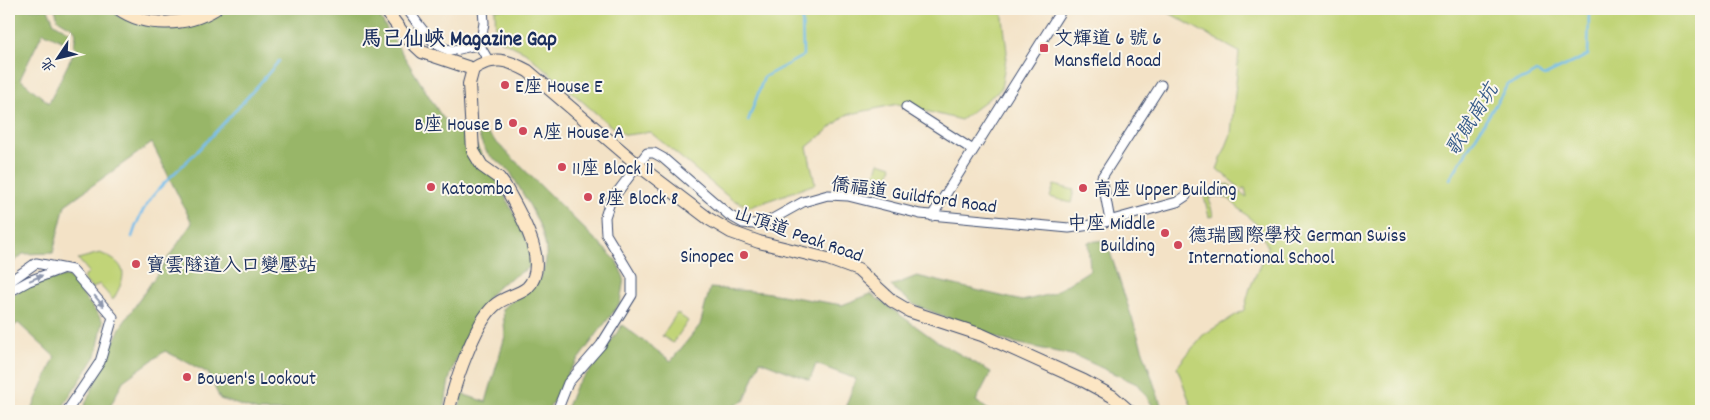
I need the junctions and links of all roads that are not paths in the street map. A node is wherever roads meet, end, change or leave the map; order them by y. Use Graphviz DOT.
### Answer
graph roads {
  1 [pos="119,9"];
  2 [pos="215,9"];
  3 [pos="385,9"];
  4 [pos="407,9"];
  5 [pos="483,9"];
  6 [pos="1062,9"];
  7 [pos="480,46"];
  8 [pos="488,60"];
  9 [pos="450,61"];
  10 [pos="473,69"];
  11 [pos="1161,85"];
  12 [pos="469,95"];
  13 [pos="906,107"];
  14 [pos="974,150"];
  15 [pos="638,165"];
  16 [pos="1186,196"];
  17 [pos="932,216"];
  18 [pos="1110,221"];
  19 [pos="65,268"];
  20 [pos="9,282"];
  21 [pos="9,292"];
  22 [pos="1122,408"];
  23 [pos="67,411"];
  24 [pos="449,411"];
  25 [pos="557,411"];
  1 -- 2 [label="main road"];
  3 -- 9 [label="main road"];
  4 -- 7 [label="street"];
  5 -- 7 [label="street"];
  6 -- 14 [label="street"];
  7 -- 8 [label="street"];
  8 -- 10 [label="main road"];
  8 -- 15 [label="main road, 山頂道 Peak Road"];
  9 -- 10 [label="main road"];
  9 -- 12 [label="main road"];
  10 -- 12 [label="main road"];
  11 -- 18 [label="street"];
  12 -- 24 [label="main road"];
  13 -- 14 [label="street"];
  14 -- 17 [label="street"];
  15 -- 17 [label="street, 僑福道 Guildford Road"];
  15 -- 22 [label="main road, 山頂道 Peak Road"];
  15 -- 25 [label="street"];
  16 -- 18 [label="street, 僑福道 Guildford Road"];
  17 -- 18 [label="street, 僑福道 Guildford Road"];
  19 -- 20 [label="street"];
  21 -- 19 [label="street, one-way"];
  19 -- 23 [label="street, one-way"];
}
